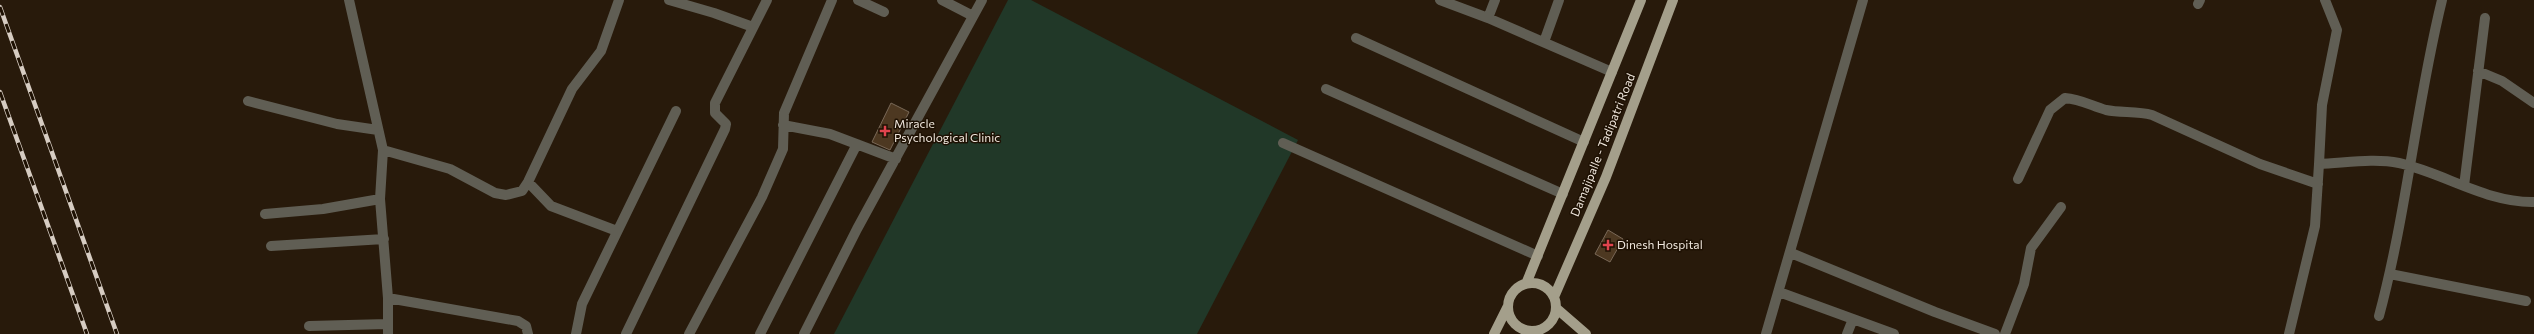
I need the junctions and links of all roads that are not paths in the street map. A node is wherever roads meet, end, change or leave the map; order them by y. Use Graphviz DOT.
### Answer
graph roads {
  1 [pos="349,0"];
  2 [pos="619,0"];
  3 [pos="669,0"];
  4 [pos="767,0"];
  5 [pos="832,0"];
  6 [pos="858,0"];
  7 [pos="942,0"];
  8 [pos="982,0"];
  9 [pos="1440,0"];
  10 [pos="1494,0"];
  11 [pos="1559,0"];
  12 [pos="1641,0"];
  13 [pos="1673,0"];
  14 [pos="1863,0"];
  15 [pos="2325,0"];
  16 [pos="2442,0"];
  17 [pos="884,12"];
  18 [pos="974,16"];
  19 [pos="1488,18"];
  20 [pos="2485,18"];
  21 [pos="753,27"];
  22 [pos="1356,38"];
  23 [pos="1544,42"];
  24 [pos="2478,71"];
  25 [pos="1612,72"];
  26 [pos="1326,89"];
  27 [pos="248,101"];
  28 [pos="2534,103"];
  29 [pos="676,111"];
  30 [pos="783,125"];
  31 [pos="378,130"];
  32 [pos="1584,142"];
  33 [pos="1283,143"];
  34 [pos="857,144"];
  35 [pos="383,150"];
  36 [pos="896,159"];
  37 [pos="2320,164"];
  38 [pos="2410,167"];
  39 [pos="2018,179"];
  40 [pos="528,182"];
  41 [pos="2318,184"];
  42 [pos="2464,186"];
  43 [pos="1563,194"];
  44 [pos="380,199"];
  45 [pos="2534,202"];
  46 [pos="2061,207"];
  47 [pos="265,214"];
  48 [pos="617,231"];
  49 [pos="384,239"];
  50 [pos="271,246"];
  51 [pos="1791,253"];
  52 [pos="1538,256"];
  53 [pos="2390,274"];
  54 [pos="1526,284"];
  55 [pos="1779,292"];
  56 [pos="1554,297"];
  57 [pos="388,298"];
  58 [pos="2526,301"];
  59 [pos="1508,306"];
  60 [pos="1556,308"];
  61 [pos="2379,316"];
  62 [pos="1853,319"];
  63 [pos="310,326"];
  64 [pos="388,329"];
  65 [pos="1527,332"];
  66 [pos="1544,332"];
  67 [pos="528,334"];
  68 [pos="576,334"];
  69 [pos="626,334"];
  70 [pos="689,334"];
  71 [pos="760,334"];
  72 [pos="804,334"];
  73 [pos="1494,334"];
  74 [pos="1586,334"];
  75 [pos="1766,334"];
  76 [pos="1847,334"];
  77 [pos="1894,334"];
  78 [pos="1995,334"];
  79 [pos="2005,334"];
  80 [pos="2289,334"];
  1 -- 31 [label="street"];
  2 -- 40 [label="street"];
  3 -- 21 [label="street"];
  4 -- 21 [label="street"];
  5 -- 30 [label="street"];
  6 -- 17 [label="street"];
  7 -- 18 [label="street"];
  8 -- 18 [label="street"];
  9 -- 19 [label="street"];
  10 -- 19 [label="street"];
  11 -- 23 [label="street"];
  12 -- 25 [label="main road, Damajipalle - Tadipatri Road"];
  13 -- 56 [label="main road, Damajipalle - Tadipatri Road"];
  14 -- 51 [label="street"];
  15 -- 37 [label="street"];
  16 -- 38 [label="street"];
  18 -- 36 [label="street"];
  19 -- 23 [label="street"];
  20 -- 24 [label="street"];
  21 -- 69 [label="street"];
  22 -- 32 [label="street"];
  23 -- 25 [label="street"];
  24 -- 28 [label="street"];
  24 -- 42 [label="street"];
  25 -- 32 [label="main road, Damajipalle - Tadipatri Road"];
  26 -- 43 [label="street"];
  27 -- 31 [label="street"];
  29 -- 48 [label="street"];
  30 -- 34 [label="street"];
  30 -- 70 [label="street"];
  31 -- 35 [label="street"];
  32 -- 43 [label="main road, Damajipalle - Tadipatri Road"];
  33 -- 52 [label="street"];
  34 -- 36 [label="street"];
  34 -- 71 [label="street"];
  35 -- 40 [label="street"];
  35 -- 44 [label="street"];
  36 -- 72 [label="street"];
  37 -- 38 [label="street"];
  37 -- 41 [label="street"];
  38 -- 42 [label="street"];
  38 -- 53 [label="street"];
  39 -- 41 [label="street"];
  40 -- 48 [label="street"];
  41 -- 80 [label="street"];
  42 -- 45 [label="street"];
  43 -- 52 [label="main road, Damajipalle - Tadipatri Road"];
  44 -- 47 [label="street"];
  44 -- 49 [label="street"];
  46 -- 79 [label="street"];
  48 -- 68 [label="street"];
  49 -- 50 [label="street"];
  49 -- 57 [label="street"];
  51 -- 55 [label="street"];
  51 -- 78 [label="street"];
  52 -- 54 [label="main road, Damajipalle - Tadipatri Road"];
  53 -- 58 [label="street"];
  53 -- 61 [label="street"];
  54 -- 56 [label="main road"];
  54 -- 59 [label="main road, Damajipalle - Tadipatri Road"];
  55 -- 62 [label="street"];
  55 -- 75 [label="street"];
  56 -- 60 [label="main road"];
  57 -- 64 [label="street"];
  57 -- 67 [label="street"];
  59 -- 65 [label="main road"];
  59 -- 73 [label="main road, Damajipalle - Tadipatri Road"];
  60 -- 66 [label="main road"];
  60 -- 74 [label="main road"];
  62 -- 76 [label="street"];
  62 -- 77 [label="street"];
  63 -- 64 [label="street"];
  65 -- 66 [label="main road"];
}
